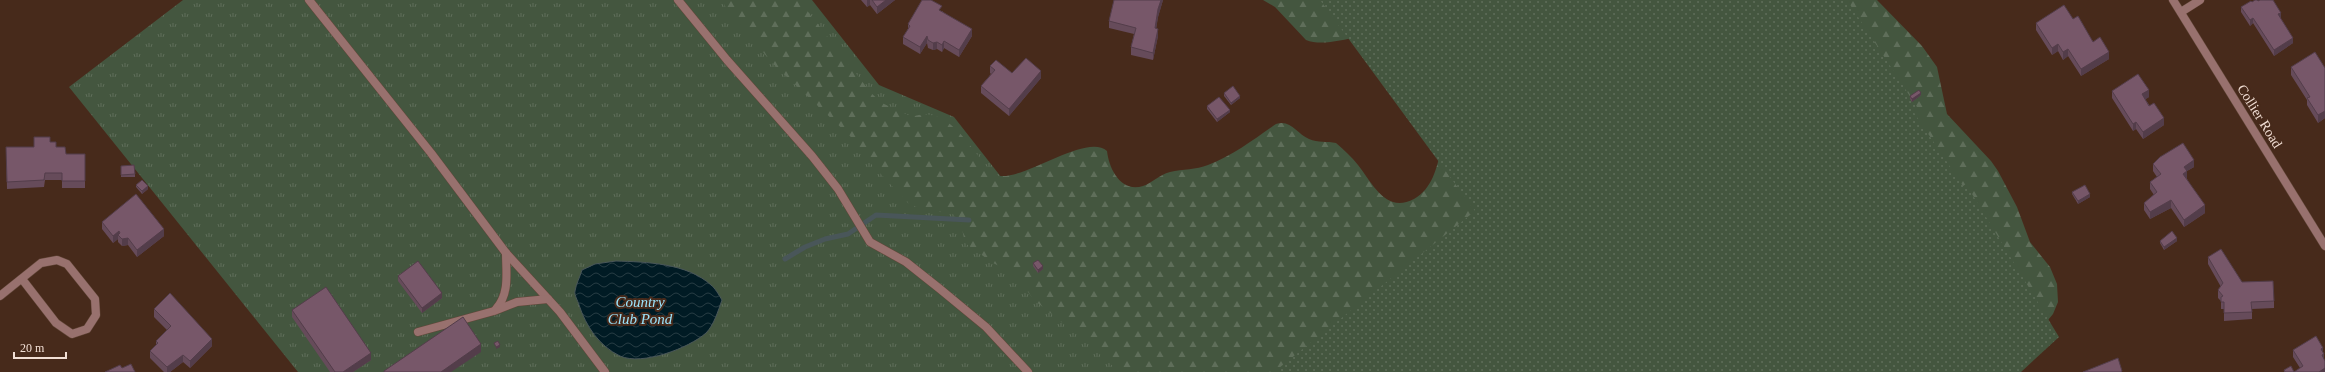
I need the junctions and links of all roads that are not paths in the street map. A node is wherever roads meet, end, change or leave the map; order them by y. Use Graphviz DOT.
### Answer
graph roads {
  1 [pos="309,0"];
  2 [pos="678,0"];
  3 [pos="2173,0"];
  4 [pos="2200,0"];
  5 [pos="2181,12"];
  6 [pos="2325,246"];
  7 [pos="506,253"];
  8 [pos="22,279"];
  9 [pos="0,296"];
  10 [pos="548,299"];
  11 [pos="494,311"];
  12 [pos="418,332"];
  13 [pos="605,372"];
  14 [pos="1028,372"];
  1 -- 7 [label="street"];
  2 -- 14 [label="street"];
  3 -- 5 [label="street, Collier Road"];
  4 -- 5 [label="street"];
  5 -- 6 [label="street, Collier Road"];
  7 -- 10 [label="street"];
  7 -- 11 [label="street"];
  8 -- 8 [label="street"];
  8 -- 9 [label="street"];
  10 -- 11 [label="street"];
  10 -- 13 [label="street"];
  11 -- 12 [label="street"];
}
